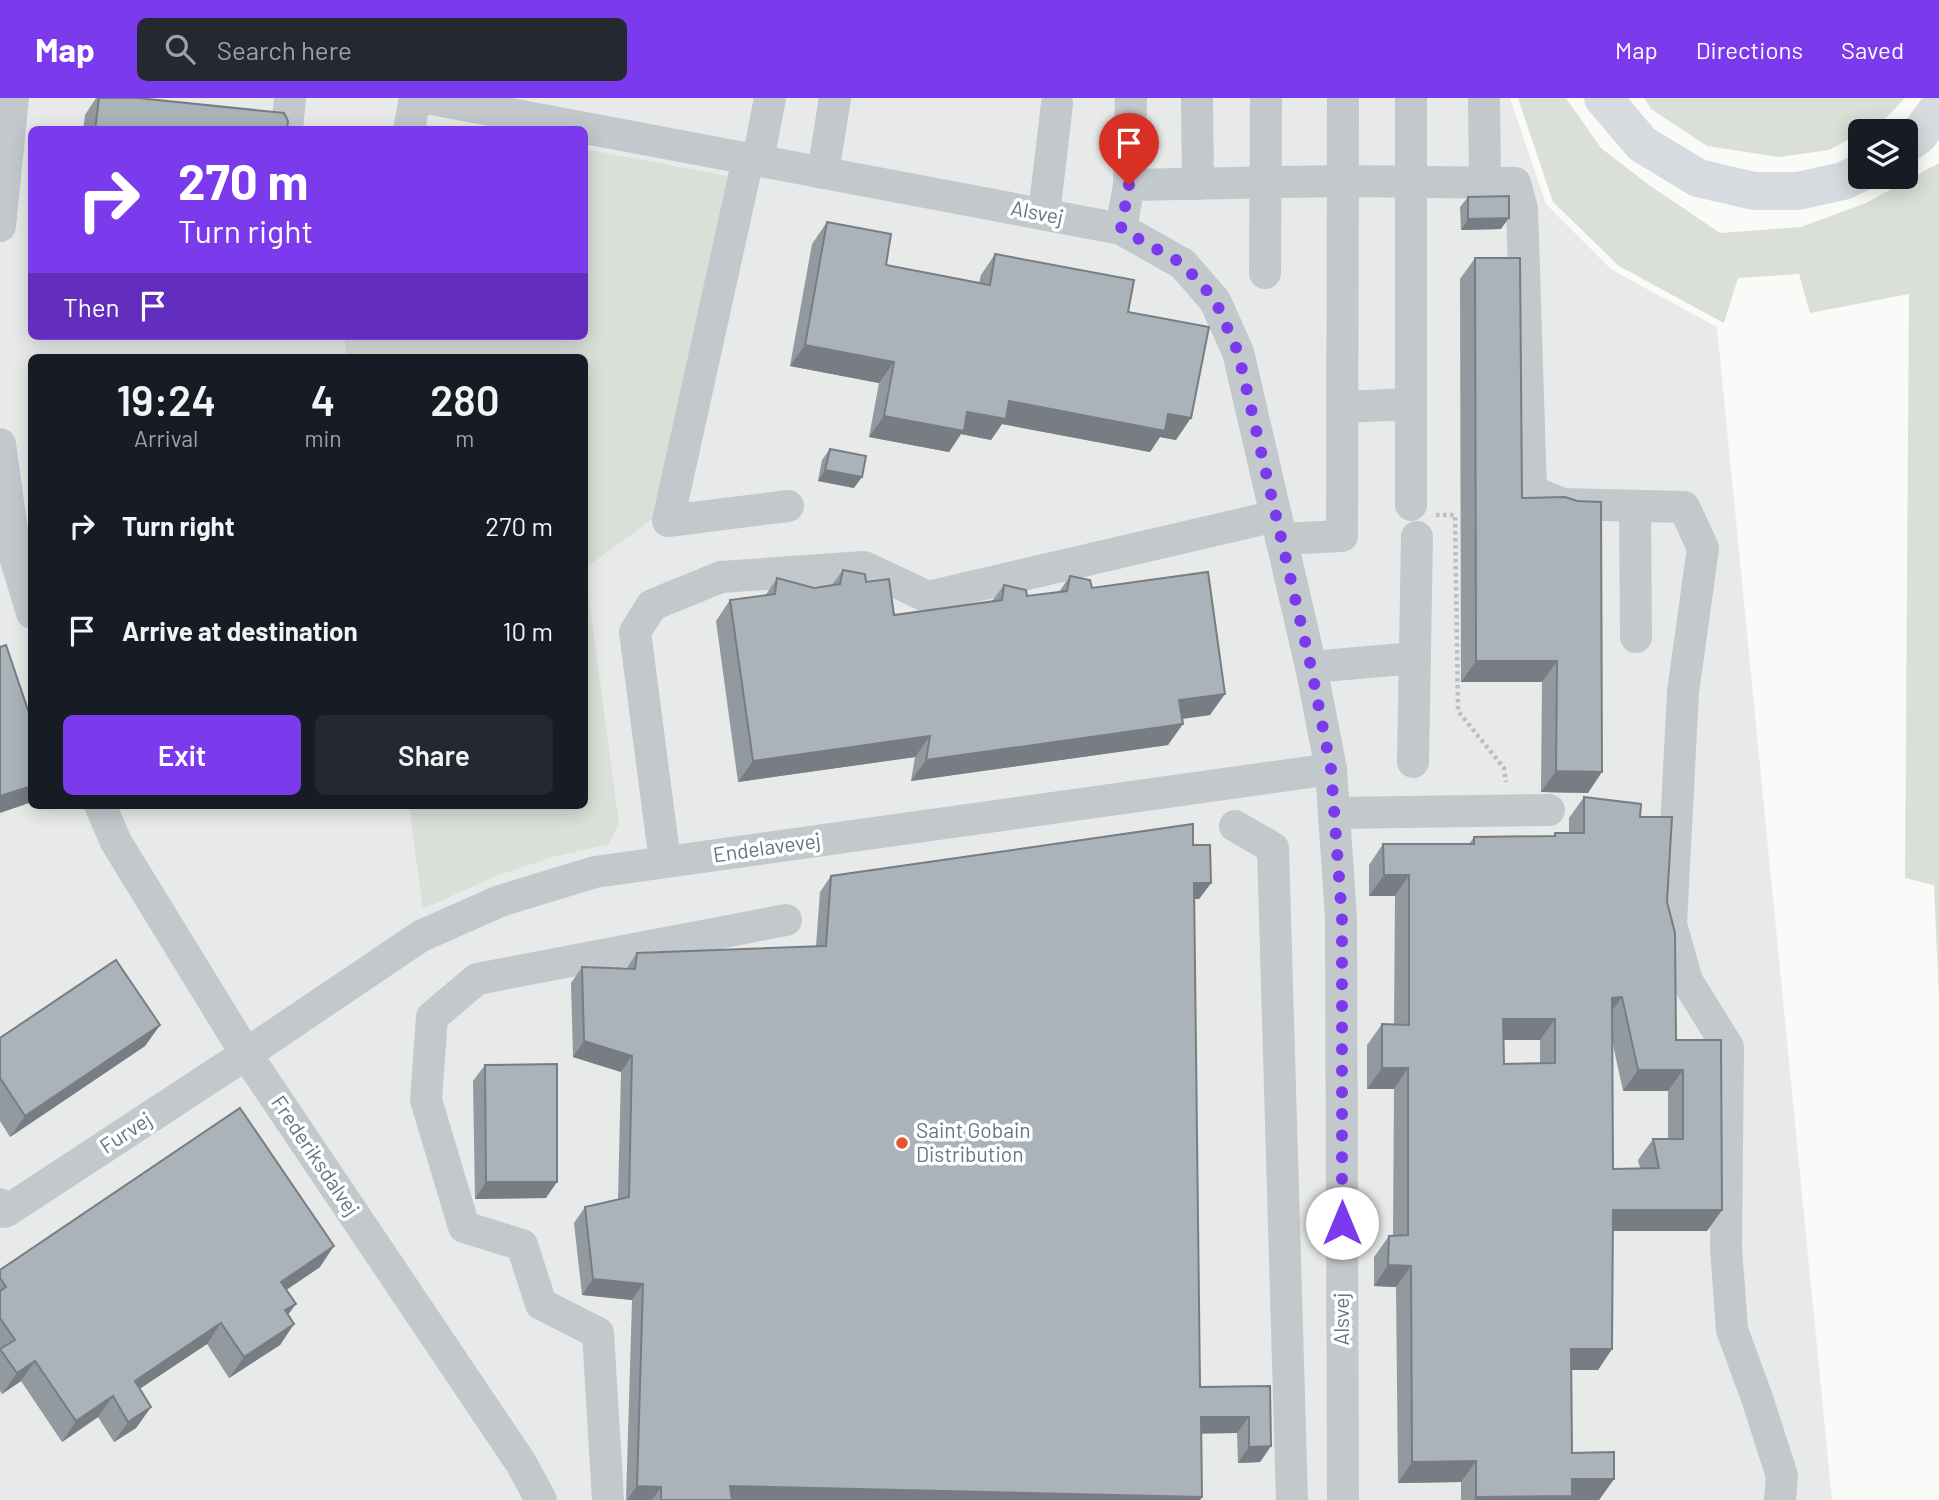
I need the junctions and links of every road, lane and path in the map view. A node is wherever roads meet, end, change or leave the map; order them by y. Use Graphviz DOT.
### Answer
graph roads {
  1 [pos="13,98"];
  2 [pos="290,98"];
  3 [pos="415,98"];
  4 [pos="426,98"];
  5 [pos="770,98"];
  6 [pos="835,98"];
  7 [pos="1131,98"];
  8 [pos="1197,98"];
  9 [pos="1266,98"];
  10 [pos="1343,98"];
  11 [pos="1411,98"];
  12 [pos="1484,98"];
  13 [pos="1603,98"];
  14 [pos="1057,104"];
  15 [pos="1939,107"];
  16 [pos="495,120"];
  17 [pos="286,126"];
  18 [pos="410,126"];
  19 [pos="535,126"];
  20 [pos="588,134"];
  21 [pos="1918,136"];
  22 [pos="753,159"];
  23 [pos="823,173"];
  24 [pos="1848,179"];
  25 [pos="1343,181"];
  26 [pos="1411,181"];
  27 [pos="1265,182"];
  28 [pos="1485,183"];
  29 [pos="1198,184"];
  30 [pos="1129,185"];
  31 [pos="1044,214"];
  32 [pos="0,226"];
  33 [pos="1121,229"];
  34 [pos="1265,273"];
  35 [pos="1411,404"];
  36 [pos="1343,407"];
  37 [pos="0,444"];
  38 [pos="1411,505"];
  39 [pos="788,506"];
  40 [pos="1634,506"];
  41 [pos="1279,527"];
  42 [pos="1417,537"];
  43 [pos="20,605"];
  44 [pos="1636,637"];
  45 [pos="1415,658"];
  46 [pos="1311,667"];
  47 [pos="1413,762"];
  48 [pos="1331,769"];
  49 [pos="102,809"];
  50 [pos="1549,810"];
  51 [pos="1334,813"];
  52 [pos="1235,826"];
  53 [pos="665,862"];
  54 [pos="786,920"];
  55 [pos="246,1054"];
  56 [pos="2,1210"];
  57 [pos="541,1500"];
  58 [pos="608,1500"];
  59 [pos="1292,1500"];
  60 [pos="1343,1500"];
  61 [pos="1780,1500"];
  1 -- 32 [label="street"];
  2 -- 17 [label="street"];
  3 -- 18 [label="street"];
  4 -- 16 [label="street, Alsvej"];
  5 -- 22 [label="street"];
  6 -- 23 [label="street"];
  7 -- 30 [label="street"];
  8 -- 29 [label="street"];
  9 -- 27 [label="street"];
  10 -- 25 [label="street"];
  11 -- 26 [label="street"];
  12 -- 28 [label="street"];
  13 -- 24 [label="highway"];
  14 -- 31 [label="street"];
  15 -- 21 [label="highway"];
  16 -- 19 [label="street, Alsvej"];
  20 -- 22 [label="street, Alsvej"];
  22 -- 23 [label="street, Alsvej"];
  22 -- 39 [label="street"];
  23 -- 31 [label="street, Alsvej"];
  25 -- 26 [label="street"];
  25 -- 27 [label="street"];
  25 -- 36 [label="street"];
  26 -- 28 [label="street"];
  26 -- 35 [label="street"];
  27 -- 29 [label="street"];
  27 -- 34 [label="street"];
  28 -- 40 [label="street"];
  29 -- 30 [label="street"];
  30 -- 33 [label="street"];
  31 -- 33 [label="street, Alsvej"];
  33 -- 41 [label="street, Alsvej"];
  35 -- 36 [label="street"];
  35 -- 38 [label="street"];
  36 -- 41 [label="street"];
  37 -- 43 [label="street"];
  40 -- 44 [label="street"];
  40 -- 61 [label="street"];
  41 -- 46 [label="street, Alsvej"];
  41 -- 53 [label="street"];
  42 -- 45 [label="street"];
  45 -- 46 [label="street"];
  45 -- 47 [label="street"];
  46 -- 48 [label="street, Alsvej"];
  48 -- 51 [label="street, Alsvej"];
  48 -- 53 [label="street, Endelavevej"];
  49 -- 55 [label="street, Frederiksdalvej"];
  50 -- 51 [label="street"];
  51 -- 60 [label="street, Alsvej"];
  52 -- 59 [label="street"];
  53 -- 55 [label="street, Endelavevej"];
  54 -- 58 [label="street"];
  55 -- 56 [label="street, Furvej"];
  55 -- 57 [label="street, Frederiksdalvej"];
}
